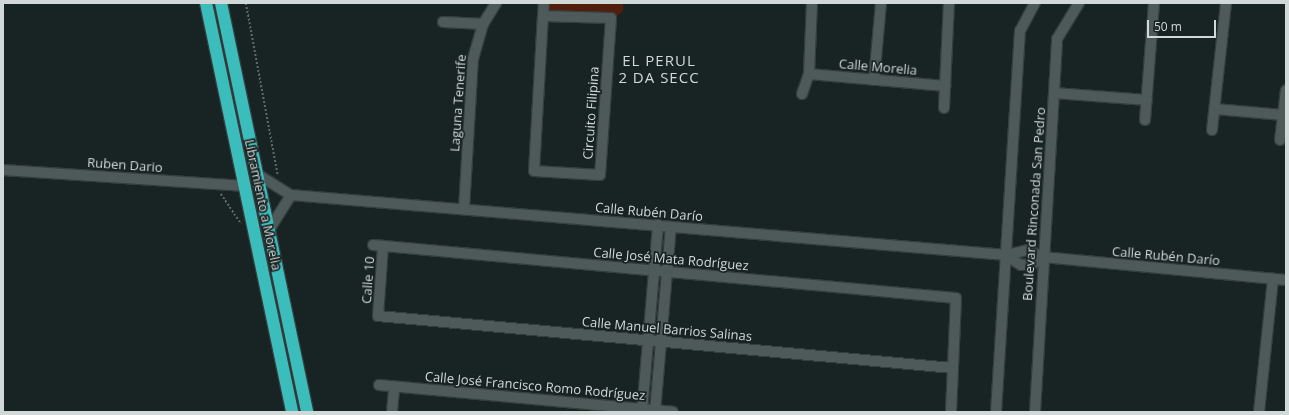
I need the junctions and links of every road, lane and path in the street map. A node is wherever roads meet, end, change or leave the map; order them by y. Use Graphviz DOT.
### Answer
graph roads {
  1 [pos="206,3"];
  2 [pos="221,3"];
  3 [pos="246,3"];
  4 [pos="496,3"];
  5 [pos="544,3"];
  6 [pos="812,3"];
  7 [pos="881,3"];
  8 [pos="949,3"];
  9 [pos="1035,3"];
  10 [pos="1079,3"];
  11 [pos="1154,3"];
  12 [pos="1226,3"];
  13 [pos="543,16"];
  14 [pos="443,22"];
  15 [pos="483,24"];
  16 [pos="809,74"];
  17 [pos="874,80"];
  18 [pos="945,86"];
  19 [pos="1286,90"];
  20 [pos="1054,93"];
  21 [pos="802,94"];
  22 [pos="1147,100"];
  23 [pos="944,108"];
  24 [pos="1215,109"];
  25 [pos="1283,115"];
  26 [pos="1145,120"];
  27 [pos="1212,130"];
  28 [pos="1280,140"];
  29 [pos="3,170"];
  30 [pos="257,174"];
  31 [pos="215,184"];
  32 [pos="245,186"];
  33 [pos="280,188"];
  34 [pos="291,195"];
  35 [pos="464,209"];
  36 [pos="658,226"];
  37 [pos="671,226"];
  38 [pos="245,230"];
  39 [pos="269,230"];
  40 [pos="378,245"];
  41 [pos="1006,255"];
  42 [pos="1043,257"];
  43 [pos="654,270"];
  44 [pos="667,272"];
  45 [pos="1273,279"];
  46 [pos="1286,280"];
  47 [pos="378,316"];
  48 [pos="648,341"];
  49 [pos="661,342"];
  50 [pos="953,368"];
  51 [pos="379,385"];
  52 [pos="394,387"];
  53 [pos="642,411"];
  54 [pos="655,411"];
  55 [pos="292,412"];
  56 [pos="307,412"];
  57 [pos="392,412"];
  58 [pos="673,412"];
  59 [pos="951,412"];
  60 [pos="996,412"];
  61 [pos="1035,412"];
  62 [pos="1259,412"];
  1 -- 32 [label="highway, Libramiento a Morelia"];
  2 -- 30 [label="highway, Libramiento a Morelia"];
  3 -- 33 [label="path"];
  4 -- 15 [label="street, Laguna Tenerife"];
  5 -- 13 [label="street, Circuito Filipina"];
  6 -- 16 [label="street"];
  7 -- 17 [label="street"];
  8 -- 18 [label="street"];
  9 -- 41 [label="street, Boulevard Rinconada San Pedro"];
  10 -- 20 [label="street, Boulevard Rinconada San Pedro"];
  11 -- 22 [label="street"];
  12 -- 24 [label="street"];
  13 -- 13 [label="street, Circuito Filipina"];
  14 -- 15 [label="street"];
  15 -- 35 [label="street, Laguna Tenerife"];
  16 -- 17 [label="street, Calle Morelia"];
  16 -- 21 [label="street"];
  17 -- 18 [label="street, Calle Morelia"];
  18 -- 23 [label="street"];
  19 -- 25 [label="street"];
  20 -- 22 [label="street"];
  20 -- 42 [label="street, Boulevard Rinconada San Pedro"];
  22 -- 26 [label="street"];
  24 -- 25 [label="street"];
  24 -- 27 [label="street"];
  25 -- 28 [label="street"];
  29 -- 31 [label="street, Ruben Dario"];
  30 -- 33 [label="street, Calle Rubén Darío"];
  30 -- 39 [label="highway, Libramiento a Morelia"];
  31 -- 32 [label="street, Ruben Dario"];
  31 -- 38 [label="path"];
  32 -- 55 [label="highway, Libramiento a Morelia"];
  33 -- 34 [label="street, Calle Rubén Darío"];
  34 -- 35 [label="street, Calle Rubén Darío"];
  34 -- 39 [label="street"];
  35 -- 36 [label="street, Calle Rubén Darío"];
  36 -- 37 [label="street, Calle Rubén Darío"];
  36 -- 43 [label="street"];
  37 -- 41 [label="street, Calle Rubén Darío"];
  37 -- 44 [label="street"];
  39 -- 56 [label="highway, Libramiento a Morelia"];
  40 -- 43 [label="street, Calle José Mata Rodríguez"];
  40 -- 47 [label="street, Calle 10"];
  41 -- 42 [label="street, Calle Rubén Darío"];
  41 -- 42 [label="street, Calle Rubén Darío"];
  41 -- 60 [label="street, Boulevard Rinconada San Pedro"];
  42 -- 45 [label="street, Calle Rubén Darío"];
  42 -- 61 [label="street, Boulevard Rinconada San Pedro"];
  43 -- 44 [label="street, Calle José Mata Rodríguez"];
  43 -- 48 [label="street"];
  44 -- 49 [label="street"];
  44 -- 50 [label="street, Calle José Mata Rodríguez"];
  45 -- 46 [label="street, Calle Rubén Darío"];
  45 -- 62 [label="street"];
  47 -- 48 [label="street, Calle Manuel Barrios Salinas"];
  48 -- 49 [label="street, Calle Manuel Barrios Salinas"];
  48 -- 53 [label="street"];
  49 -- 50 [label="street, Calle Manuel Barrios Salinas"];
  49 -- 54 [label="street"];
  50 -- 59 [label="street"];
  51 -- 52 [label="street, Calle José Francisco Romo Rodríguez"];
  52 -- 53 [label="street, Calle José Francisco Romo Rodríguez"];
  52 -- 57 [label="street"];
  53 -- 54 [label="street, Calle José Francisco Romo Rodríguez"];
  54 -- 58 [label="street, Calle José Francisco Romo Rodríguez"];
}
